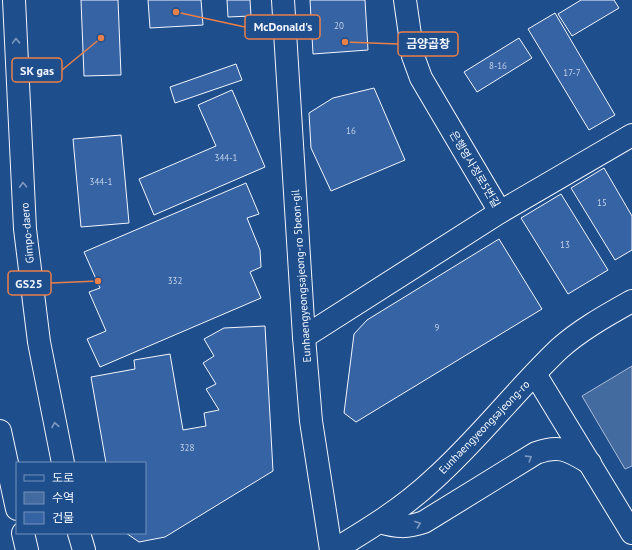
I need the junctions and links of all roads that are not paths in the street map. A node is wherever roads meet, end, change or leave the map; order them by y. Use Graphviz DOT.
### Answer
graph roads {
  1 [pos="14,0"];
  2 [pos="283,0"];
  3 [pos="405,0"];
  4 [pos="632,134"];
  5 [pos="500,212"];
  6 [pos="632,301"];
  7 [pos="304,337"];
  8 [pos="535,374"];
  9 [pos="0,431"];
  10 [pos="63,462"];
  11 [pos="590,463"];
  12 [pos="16,504"];
  13 [pos="380,522"];
  14 [pos="632,533"];
  15 [pos="23,534"];
  16 [pos="79,534"];
  17 [pos="632,548"];
  18 [pos="27,550"];
  19 [pos="84,550"];
  20 [pos="331,550"];
  21 [pos="334,550"];
  22 [pos="628,550"];
  10 -- 1 [label="street, Gimpo-daero, one-way"];
  2 -- 7 [label="street, Eunhaengyeongsajeong-ro 5beon-gil"];
  3 -- 5 [label="street, 은행영사정로5번길"];
  4 -- 5 [label="street"];
  5 -- 7 [label="street, 은행영사정로5번길"];
  6 -- 8 [label="street, Eunhaengyeongsajeong-ro"];
  7 -- 20 [label="street, Eunhaengyeongsajeong-ro 5beon-gil"];
  8 -- 11 [label="street"];
  8 -- 13 [label="street, Eunhaengyeongsajeong-ro"];
  9 -- 12 [label="street"];
  13 -- 11 [label="street, one-way"];
  11 -- 14 [label="street"];
  13 -- 21 [label="street, Eunhaengyeongsajeong-ro"];
  15 -- 18 [label="street"];
  16 -- 19 [label="street"];
  17 -- 22 [label="street"];
}
